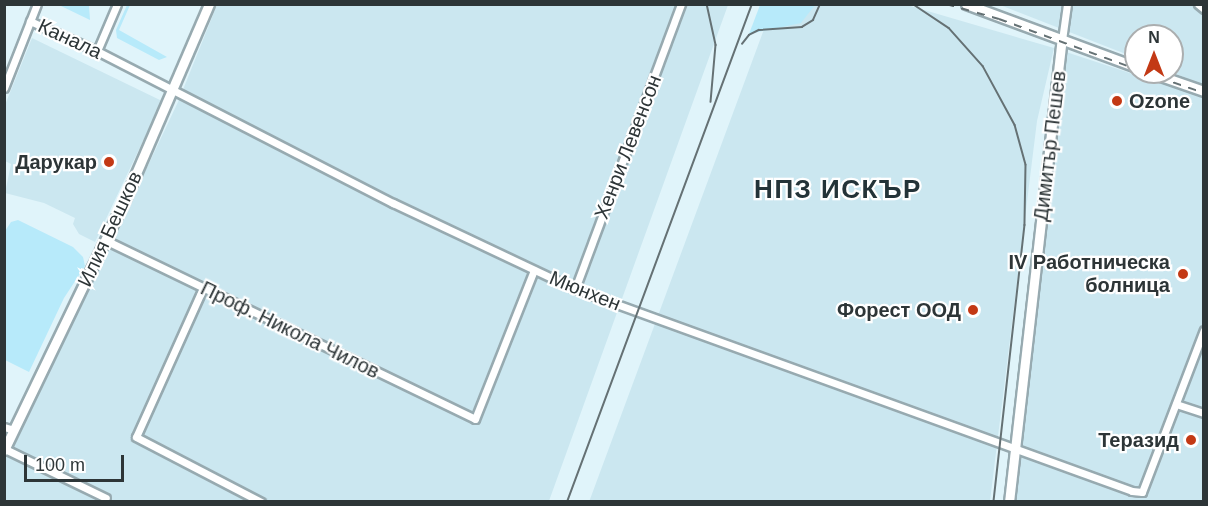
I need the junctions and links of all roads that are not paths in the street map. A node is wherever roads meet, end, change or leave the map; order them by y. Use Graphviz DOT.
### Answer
graph roads {
  1 [pos="37,4"];
  2 [pos="117,4"];
  3 [pos="209,4"];
  4 [pos="681,4"];
  5 [pos="966,4"];
  6 [pos="1067,4"];
  7 [pos="1198,4"];
  8 [pos="1203,9"];
  9 [pos="30,21"];
  10 [pos="1062,40"];
  11 [pos="97,51"];
  12 [pos="1124,63"];
  13 [pos="1183,84"];
  14 [pos="4,88"];
  15 [pos="174,91"];
  16 [pos="1203,91"];
  17 [pos="105,240"];
  18 [pos="534,270"];
  19 [pos="203,288"];
  20 [pos="574,289"];
  21 [pos="1203,330"];
  22 [pos="1176,404"];
  23 [pos="1203,413"];
  24 [pos="9,429"];
  25 [pos="5,450"];
  26 [pos="1015,451"];
  27 [pos="106,498"];
  28 [pos="261,501"];
  29 [pos="1009,501"];
  1 -- 9 [label="street"];
  2 -- 11 [label="street"];
  3 -- 15 [label="street, Илия Бешков"];
  4 -- 20 [label="street, Хенри Левенсон"];
  5 -- 10 [label="street"];
  6 -- 10 [label="street, Димитър Пешев"];
  7 -- 8 [label="street"];
  9 -- 11 [label="street, Канала"];
  9 -- 14 [label="street, Канала"];
  10 -- 12 [label="street"];
  10 -- 26 [label="street, Димитър Пешев"];
  11 -- 15 [label="street, Канала"];
  13 -- 16 [label="street"];
  15 -- 17 [label="street, Илия Бешков"];
  15 -- 18 [label="street, Мюнхен"];
  17 -- 19 [label="street, Проф. Никола Чилов"];
  17 -- 24 [label="street, Илия Бешков"];
  18 -- 19 [label="street, Проф. Никола Чилов"];
  18 -- 20 [label="street, Мюнхен"];
  19 -- 28 [label="street"];
  20 -- 26 [label="street, Мюнхен"];
  21 -- 22 [label="street"];
  22 -- 23 [label="street"];
  22 -- 26 [label="street, Мюнхен"];
  24 -- 25 [label="street, Илия Бешков"];
  25 -- 27 [label="street"];
  26 -- 29 [label="street, Димитър Пешев"];
}
